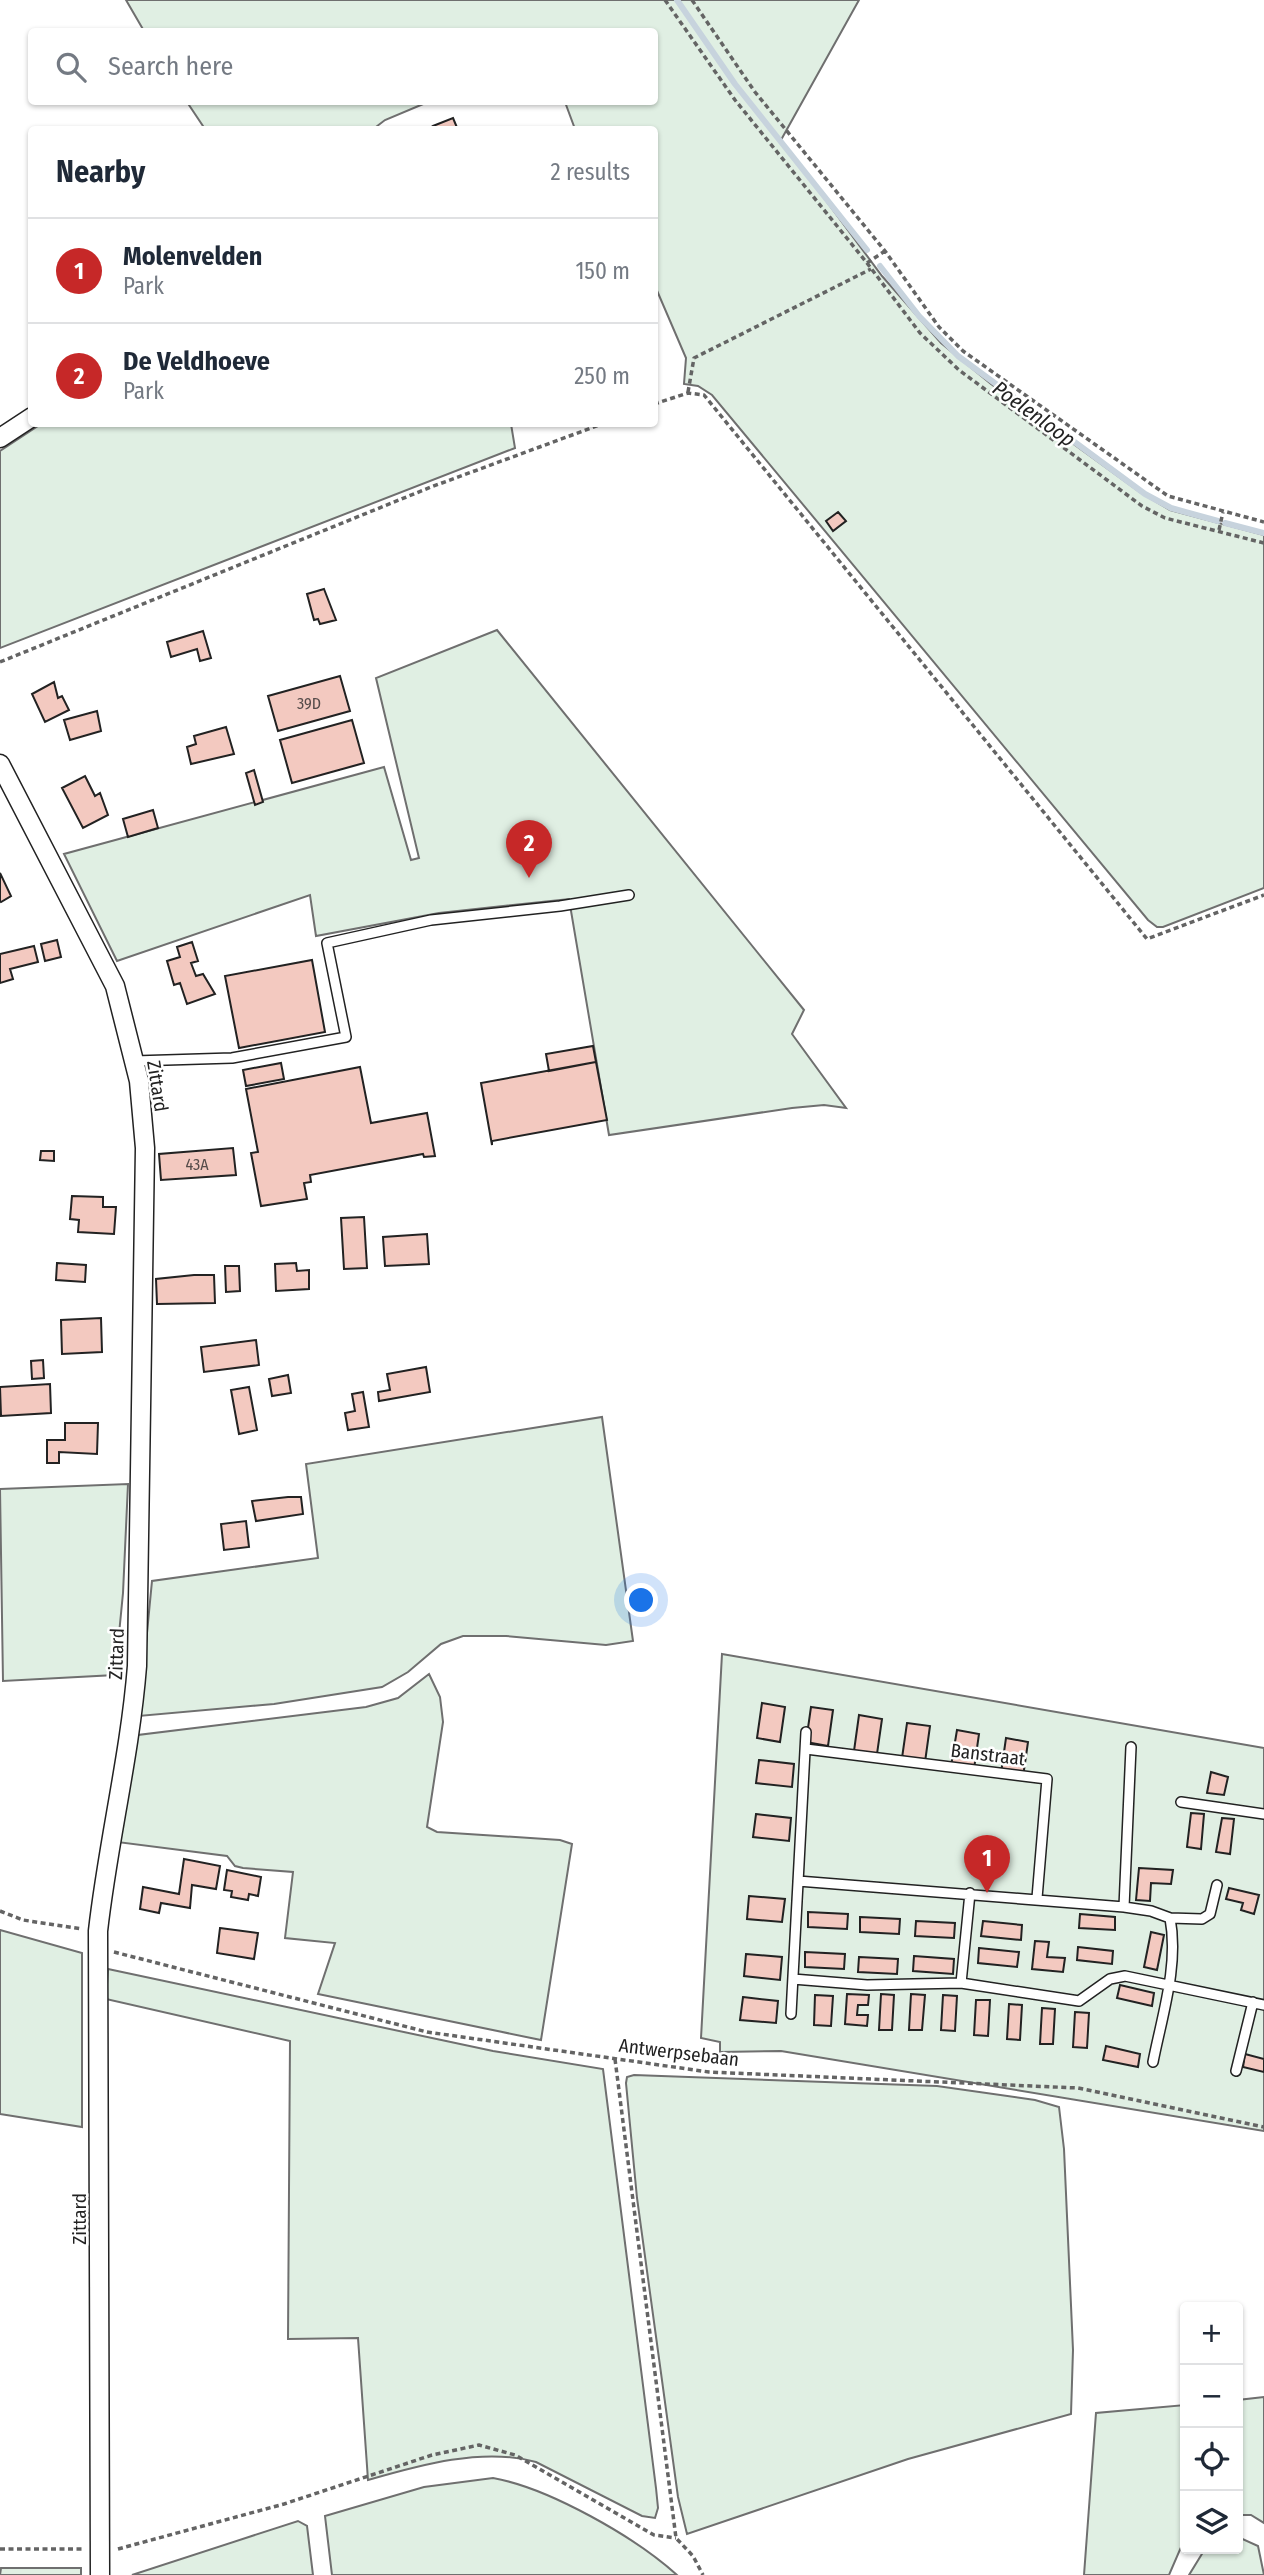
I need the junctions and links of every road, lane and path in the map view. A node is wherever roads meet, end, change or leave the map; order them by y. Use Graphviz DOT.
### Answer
graph roads {
  1 [pos="665,0"];
  2 [pos="692,0"];
  3 [pos="885,251"];
  4 [pos="867,263"];
  5 [pos="872,269"];
  6 [pos="688,393"];
  7 [pos="658,403"];
  8 [pos="28,419"];
  9 [pos="594,427"];
  10 [pos="0,438"];
  11 [pos="1223,512"];
  12 [pos="1264,522"];
  13 [pos="1219,531"];
  14 [pos="1264,543"];
  15 [pos="0,662"];
  16 [pos="0,764"];
  17 [pos="629,895"];
  18 [pos="1264,895"];
  19 [pos="134,1061"];
  20 [pos="806,1732"];
  21 [pos="1131,1747"];
  22 [pos="806,1749"];
  23 [pos="1181,1802"];
  24 [pos="1264,1814"];
  25 [pos="798,1881"];
  26 [pos="1217,1885"];
  27 [pos="970,1894"];
  28 [pos="1037,1899"];
  29 [pos="1124,1907"];
  30 [pos="0,1911"];
  31 [pos="1170,1918"];
  32 [pos="99,1940"];
  33 [pos="793,1979"];
  34 [pos="961,1983"];
  35 [pos="1169,1983"];
  36 [pos="1253,2002"];
  37 [pos="1264,2005"];
  38 [pos="791,2014"];
  39 [pos="615,2059"];
  40 [pos="1153,2062"];
  41 [pos="1236,2070"];
  42 [pos="1264,2127"];
  43 [pos="676,2538"];
  44 [pos="0,2549"];
  45 [pos="102,2549"];
  46 [pos="100,2575"];
  47 [pos="703,2575"];
  1 -- 4 [label="path"];
  2 -- 3 [label="path"];
  3 -- 4 [label="path"];
  3 -- 11 [label="path"];
  4 -- 5 [label="path"];
  5 -- 6 [label="path"];
  5 -- 13 [label="path"];
  6 -- 7 [label="path"];
  6 -- 18 [label="path"];
  8 -- 10 [label="street"];
  9 -- 15 [label="path"];
  11 -- 12 [label="path"];
  11 -- 13 [label="path"];
  13 -- 14 [label="path"];
  16 -- 19 [label="street, Zittard"];
  17 -- 19 [label="lane"];
  19 -- 32 [label="street, Zittard"];
  20 -- 22 [label="lane"];
  21 -- 29 [label="lane"];
  22 -- 25 [label="lane"];
  22 -- 28 [label="lane, Banstraat"];
  23 -- 24 [label="lane"];
  25 -- 27 [label="lane"];
  25 -- 33 [label="lane"];
  26 -- 31 [label="lane"];
  27 -- 28 [label="lane"];
  27 -- 34 [label="lane"];
  28 -- 29 [label="lane"];
  29 -- 31 [label="lane"];
  30 -- 32 [label="path, Antwerpsebaan"];
  31 -- 35 [label="lane"];
  32 -- 39 [label="path, Antwerpsebaan"];
  32 -- 45 [label="street, Zittard"];
  33 -- 34 [label="lane"];
  33 -- 38 [label="lane"];
  34 -- 35 [label="lane"];
  35 -- 36 [label="lane"];
  35 -- 40 [label="lane"];
  36 -- 37 [label="lane"];
  36 -- 41 [label="lane"];
  39 -- 42 [label="path, Antwerpsebaan"];
  39 -- 43 [label="path"];
  43 -- 45 [label="path"];
  43 -- 47 [label="path"];
  44 -- 45 [label="path"];
  45 -- 46 [label="street, Zittard"];
}
